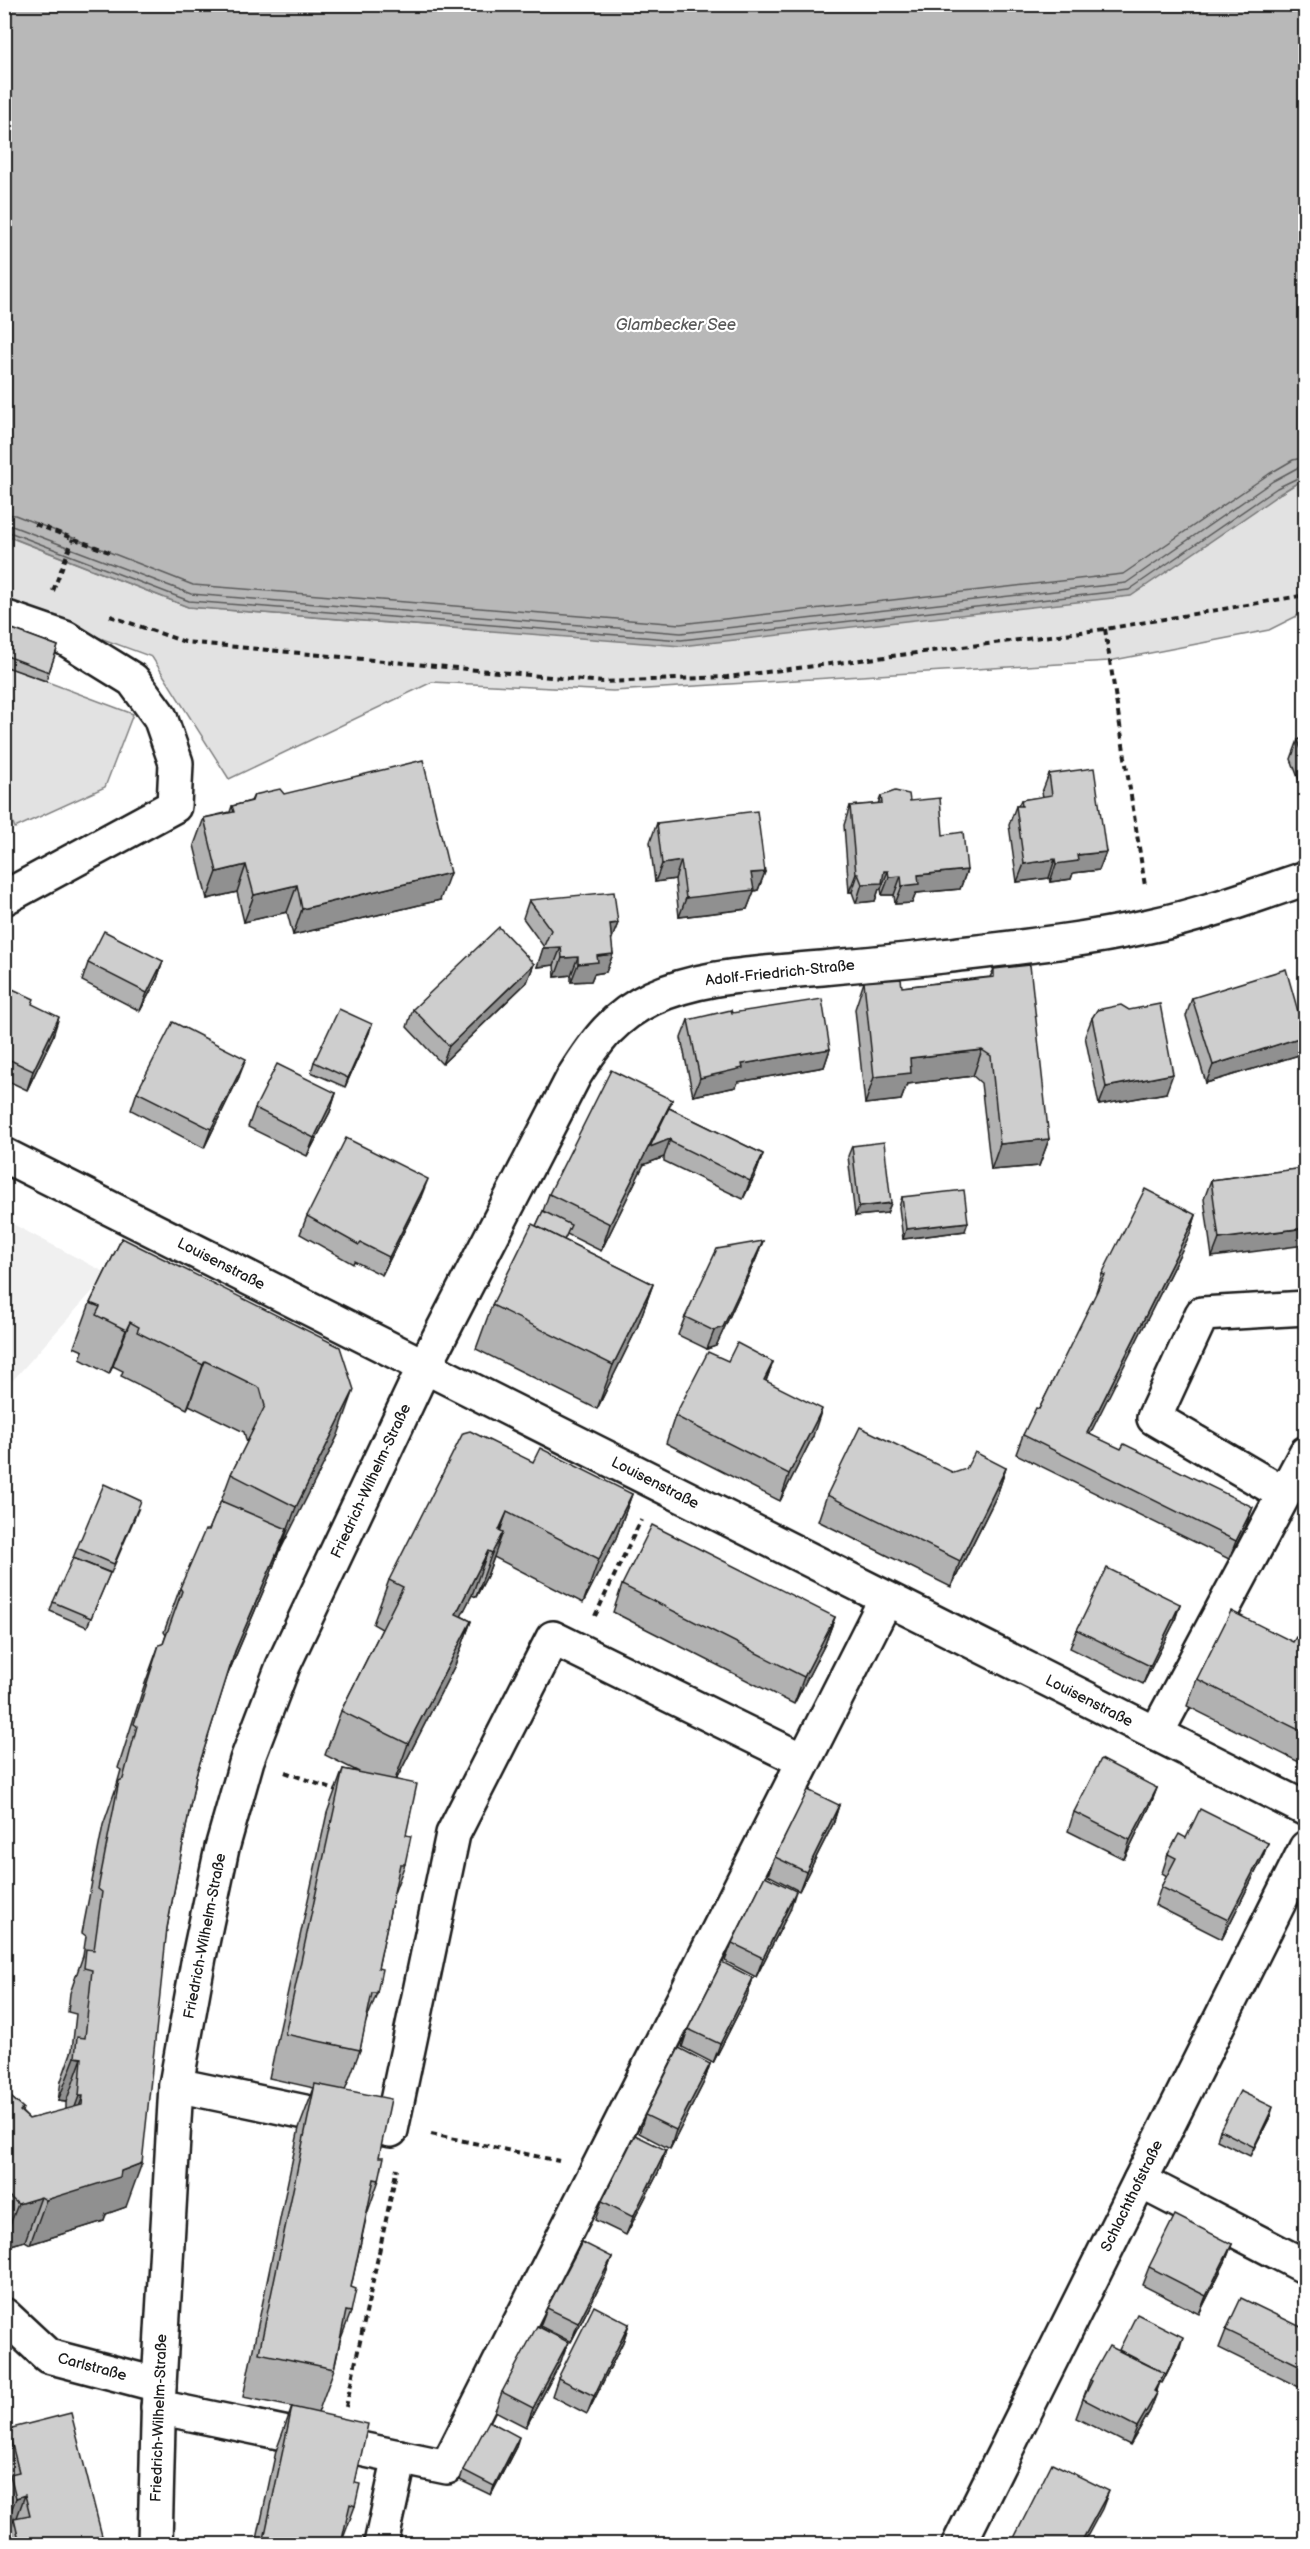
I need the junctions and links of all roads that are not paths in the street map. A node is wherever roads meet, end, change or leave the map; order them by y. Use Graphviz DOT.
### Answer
graph roads {
  1 [pos="4,617"];
  2 [pos="1305,878"];
  3 [pos="4,898"];
  4 [pos="4,1155"];
  5 [pos="1305,1308"];
  6 [pos="424,1367"];
  7 [pos="1305,1453"];
  8 [pos="1284,1494"];
  9 [pos="886,1599"];
  10 [pos="1156,1734"];
  11 [pos="804,1761"];
  12 [pos="1305,1809"];
  13 [pos="1305,1848"];
  14 [pos="176,2085"];
  15 [pos="1140,2181"];
  16 [pos="1305,2267"];
  17 [pos="4,2315"];
  18 [pos="158,2396"];
  19 [pos="400,2457"];
  20 [pos="155,2544"];
  21 [pos="381,2544"];
  22 [pos="959,2544"];
  1 -- 3 [label="street"];
  2 -- 6 [label="street, Adolf-Friedrich-Straße"];
  4 -- 6 [label="street, Louisenstraße"];
  5 -- 8 [label="street"];
  6 -- 9 [label="street, Louisenstraße"];
  6 -- 14 [label="street, Friedrich-Wilhelm-Straße"];
  7 -- 8 [label="street"];
  8 -- 10 [label="street"];
  9 -- 10 [label="street, Louisenstraße"];
  9 -- 11 [label="street"];
  10 -- 12 [label="street, Louisenstraße"];
  11 -- 14 [label="street"];
  11 -- 19 [label="street, Carlstraße"];
  13 -- 15 [label="street, Schlachthofstraße"];
  14 -- 18 [label="street, Friedrich-Wilhelm-Straße"];
  15 -- 16 [label="street"];
  15 -- 22 [label="street, Schlachthofstraße"];
  17 -- 18 [label="street, Carlstraße"];
  18 -- 19 [label="street, Carlstraße"];
  18 -- 20 [label="street, Friedrich-Wilhelm-Straße"];
  19 -- 21 [label="street"];
}
